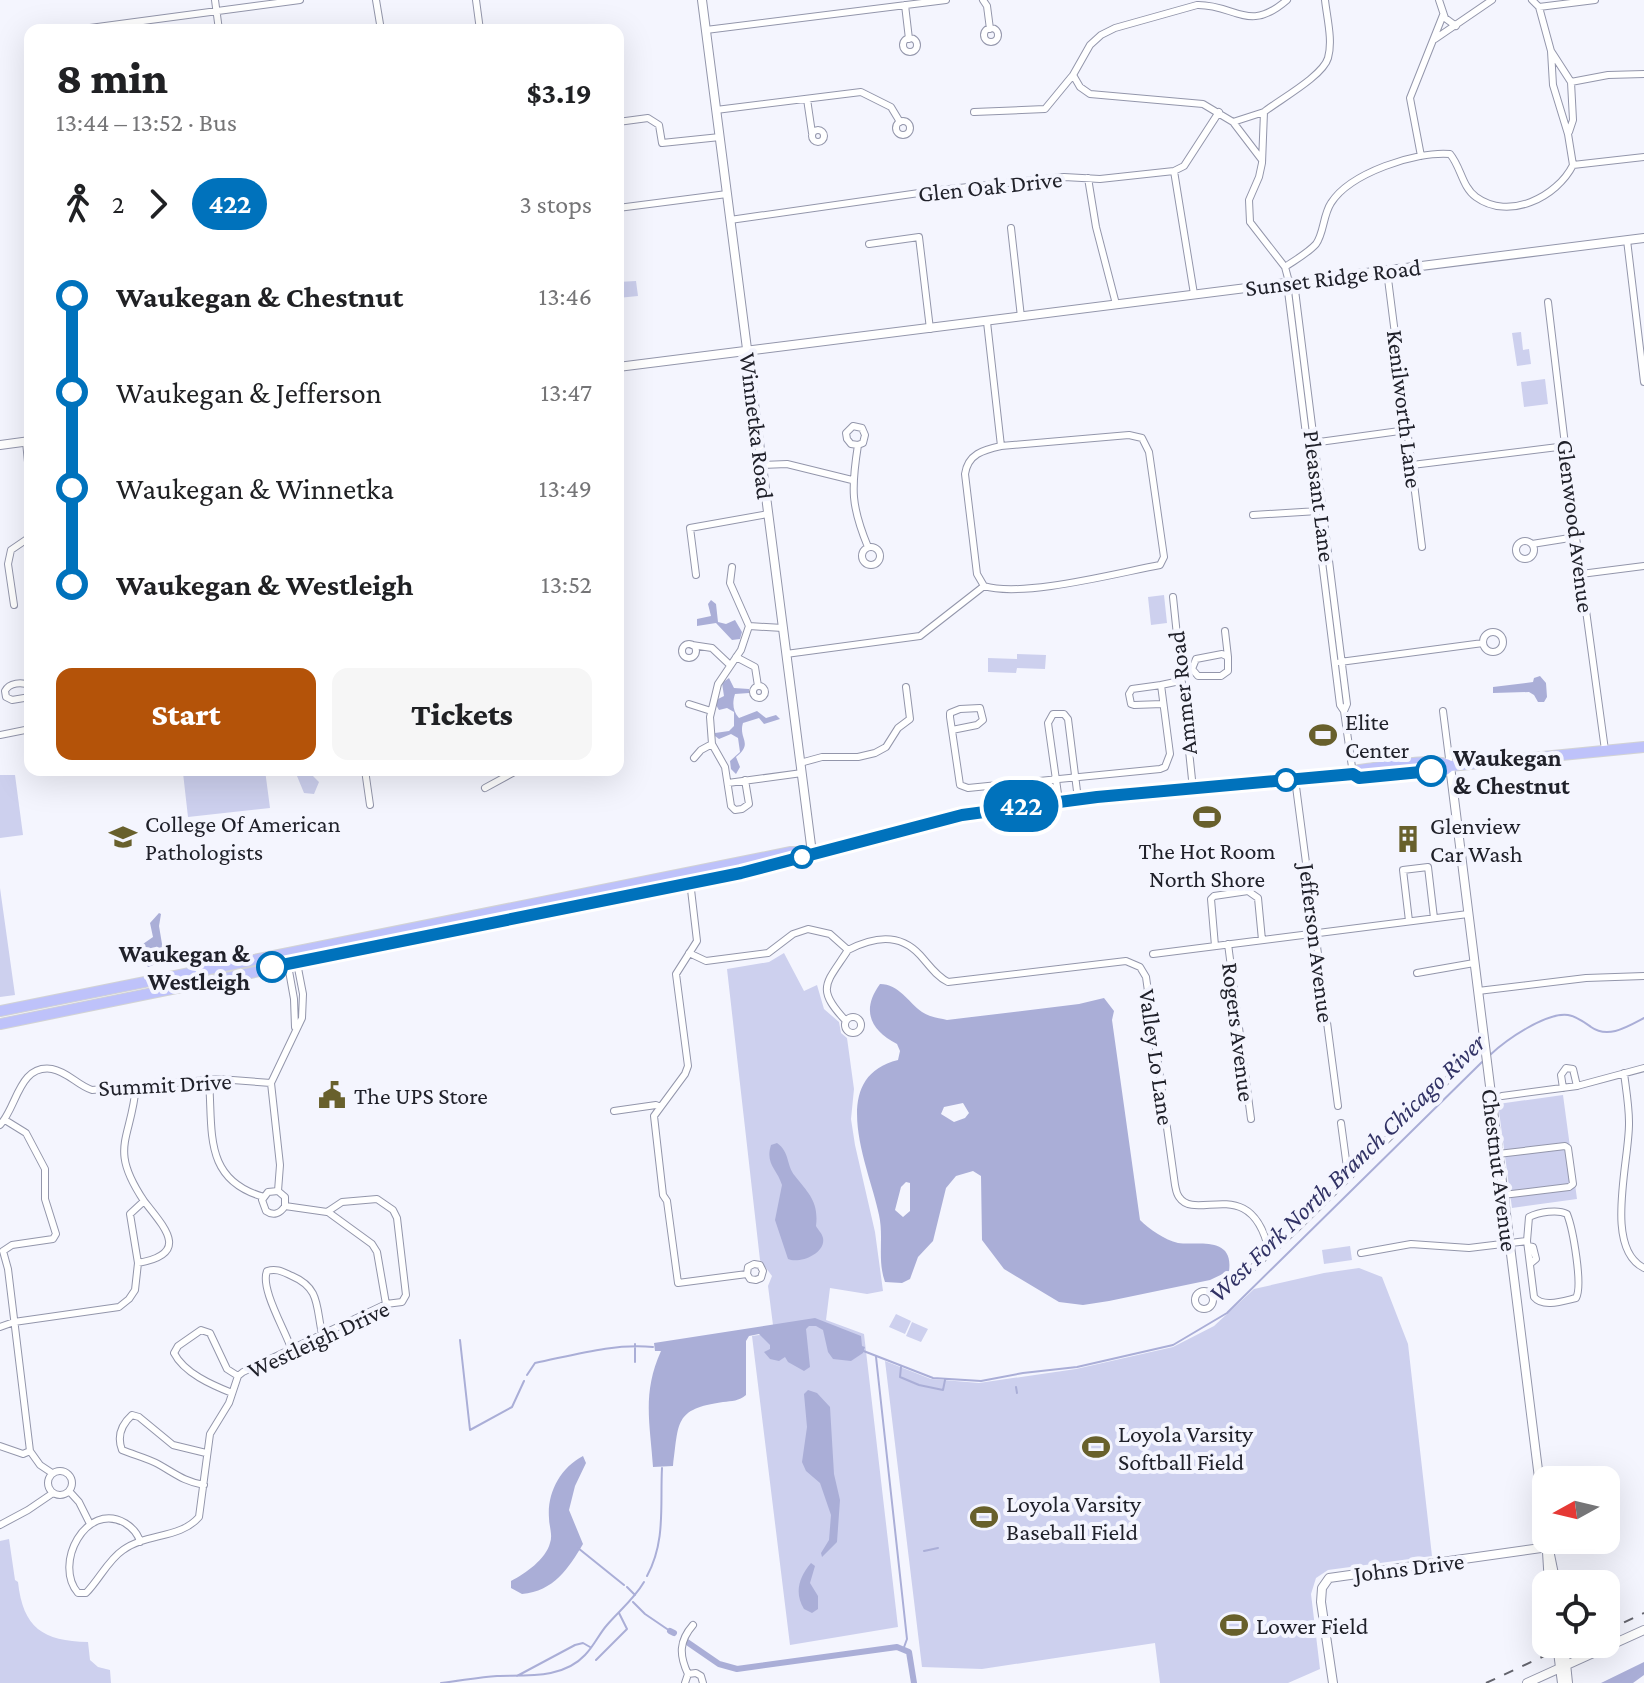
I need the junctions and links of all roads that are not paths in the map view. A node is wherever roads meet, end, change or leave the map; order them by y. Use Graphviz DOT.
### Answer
graph roads {
  1 [pos="215,0"];
  2 [pos="300,0"];
  3 [pos="376,0"];
  4 [pos="476,0"];
  5 [pos="702,0"];
  6 [pos="946,0"];
  7 [pos="983,0"];
  8 [pos="1287,0"];
  9 [pos="1325,0"];
  10 [pos="1439,0"];
  11 [pos="1492,0"];
  12 [pos="1532,0"];
  13 [pos="1595,0"];
  14 [pos="879,3"];
  15 [pos="905,5"];
  16 [pos="1539,7"];
  17 [pos="217,11"];
  18 [pos="1443,15"];
  19 [pos="120,24"];
  20 [pos="218,24"];
  21 [pos="380,24"];
  22 [pos="479,24"];
  23 [pos="1456,26"];
  24 [pos="990,29"];
  25 [pos="706,30"];
  26 [pos="909,39"];
  27 [pos="1435,39"];
  28 [pos="1551,51"];
  29 [pos="1644,74"];
  30 [pos="1073,75"];
  31 [pos="1571,82"];
  32 [pos="807,99"];
  33 [pos="716,110"];
  34 [pos="974,112"];
  35 [pos="1219,112"];
  36 [pos="1264,112"];
  37 [pos="624,121"];
  38 [pos="900,122"];
  39 [pos="1233,122"];
  40 [pos="812,133"];
  41 [pos="1568,134"];
  42 [pos="720,137"];
  43 [pos="1421,156"];
  44 [pos="1644,157"];
  45 [pos="1262,160"];
  46 [pos="1573,165"];
  47 [pos="1174,171"];
  48 [pos="1088,178"];
  49 [pos="727,194"];
  50 [pos="624,207"];
  51 [pos="730,220"];
  52 [pos="1011,228"];
  53 [pos="1644,238"];
  54 [pos="1627,240"];
  55 [pos="869,244"];
  56 [pos="1285,267"];
  57 [pos="1387,271"];
  58 [pos="1289,282"];
  59 [pos="1194,294"];
  60 [pos="1548,302"];
  61 [pos="1116,304"];
  62 [pos="1021,317"];
  63 [pos="987,322"];
  64 [pos="930,329"];
  65 [pos="747,351"];
  66 [pos="624,366"];
  67 [pos="1644,382"];
  68 [pos="1407,430"];
  69 [pos="24,442"];
  70 [pos="1310,444"];
  71 [pos="0,445"];
  72 [pos="858,445"];
  73 [pos="1001,446"];
  74 [pos="1566,446"];
  75 [pos="762,465"];
  76 [pos="1412,465"];
  77 [pos="852,480"];
  78 [pos="1319,511"];
  79 [pos="768,514"];
  80 [pos="1253,515"];
  81 [pos="1576,537"];
  82 [pos="24,541"];
  83 [pos="1532,544"];
  84 [pos="868,547"];
  85 [pos="1422,547"];
  86 [pos="1644,566"];
  87 [pos="732,567"];
  88 [pos="1581,574"];
  89 [pos="696,575"];
  90 [pos="984,586"];
  91 [pos="1173,597"];
  92 [pos="14,605"];
  93 [pos="749,626"];
  94 [pos="783,628"];
  95 [pos="1225,631"];
  96 [pos="1483,643"];
  97 [pos="692,645"];
  98 [pos="786,654"];
  99 [pos="736,657"];
  100 [pos="1228,657"];
  101 [pos="1338,662"];
  102 [pos="730,665"];
  103 [pos="1192,669"];
  104 [pos="1179,670"];
  105 [pos="1180,681"];
  106 [pos="24,684"];
  107 [pos="1161,685"];
  108 [pos="758,686"];
  109 [pos="906,687"];
  110 [pos="24,698"];
  111 [pos="689,704"];
  112 [pos="1163,704"];
  113 [pos="711,711"];
  114 [pos="1443,711"];
  115 [pos="24,730"];
  116 [pos="952,730"];
  117 [pos="0,735"];
  118 [pos="712,744"];
  119 [pos="1644,747"];
  120 [pos="1605,751"];
  121 [pos="694,758"];
  122 [pos="800,763"];
  123 [pos="1450,766"];
  124 [pos="802,773"];
  125 [pos="1353,774"];
  126 [pos="366,776"];
  127 [pos="509,776"];
  128 [pos="1076,777"];
  129 [pos="1056,778"];
  130 [pos="1295,779"];
  131 [pos="745,780"];
  132 [pos="728,783"];
  133 [pos="485,788"];
  134 [pos="1193,789"];
  135 [pos="1078,799"];
  136 [pos="1059,801"];
  137 [pos="370,805"];
  138 [pos="812,853"];
  139 [pos="690,878"];
  140 [pos="1468,914"];
  141 [pos="1434,918"];
  142 [pos="1409,921"];
  143 [pos="1316,933"];
  144 [pos="1262,940"];
  145 [pos="1228,944"];
  146 [pos="1215,946"];
  147 [pos="848,950"];
  148 [pos="689,953"];
  149 [pos="1153,954"];
  150 [pos="292,958"];
  151 [pos="1474,963"];
  152 [pos="1417,973"];
  153 [pos="1644,976"];
  154 [pos="1478,991"];
  155 [pos="0,1011"];
  156 [pos="846,1021"];
  157 [pos="0,1024"];
  158 [pos="1484,1048"];
  159 [pos="1644,1068"];
  160 [pos="1624,1073"];
  161 [pos="209,1081"];
  162 [pos="271,1083"];
  163 [pos="136,1086"];
  164 [pos="1577,1086"];
  165 [pos="1563,1088"];
  166 [pos="1502,1096"];
  167 [pos="1338,1106"];
  168 [pos="660,1107"];
  169 [pos="614,1111"];
  170 [pos="1251,1119"];
  171 [pos="2,1122"];
  172 [pos="1341,1123"];
  173 [pos="1498,1154"];
  174 [pos="1348,1175"];
  175 [pos="278,1191"];
  176 [pos="1503,1195"];
  177 [pos="264,1197"];
  178 [pos="144,1201"];
  179 [pos="285,1206"];
  180 [pos="327,1212"];
  181 [pos="1528,1244"];
  182 [pos="1509,1245"];
  183 [pos="1,1249"];
  184 [pos="1269,1251"];
  185 [pos="1361,1253"];
  186 [pos="138,1263"];
  187 [pos="1644,1268"];
  188 [pos="747,1274"];
  189 [pos="1213,1297"];
  190 [pos="386,1304"];
  191 [pos="14,1322"];
  192 [pos="0,1327"];
  193 [pos="322,1334"];
  194 [pos="291,1348"];
  195 [pos="238,1376"];
  196 [pos="232,1393"];
  197 [pos="0,1446"];
  198 [pos="30,1451"];
  199 [pos="206,1453"];
  200 [pos="1537,1466"];
  201 [pos="52,1473"];
  202 [pos="204,1485"];
  203 [pos="69,1491"];
  204 [pos="53,1493"];
  205 [pos="0,1517"];
  206 [pos="12,1518"];
  207 [pos="90,1524"];
  208 [pos="0,1525"];
  209 [pos="140,1542"];
  210 [pos="1532,1544"];
  211 [pos="693,1625"];
  212 [pos="1644,1628"];
  213 [pos="1620,1637"];
  214 [pos="1562,1658"];
  215 [pos="1562,1666"];
  216 [pos="688,1674"];
  217 [pos="685,1683"];
  218 [pos="703,1683"];
  219 [pos="1333,1683"];
  220 [pos="1527,1683"];
  221 [pos="1565,1683"];
  1 -- 17 [label="street"];
  2 -- 17 [label="street"];
  3 -- 21 [label="street"];
  4 -- 22 [label="street"];
  5 -- 25 [label="street, Winnetka Road"];
  6 -- 15 [label="street"];
  7 -- 24 [label="street"];
  8 -- 30 [label="street"];
  9 -- 36 [label="street"];
  10 -- 18 [label="street"];
  11 -- 23 [label="street"];
  12 -- 16 [label="street"];
  13 -- 16 [label="street"];
  14 -- 15 [label="street"];
  14 -- 25 [label="street"];
  15 -- 26 [label="street"];
  16 -- 28 [label="street"];
  17 -- 19 [label="street"];
  17 -- 20 [label="street"];
  18 -- 23 [label="street"];
  18 -- 27 [label="street"];
  23 -- 27 [label="street"];
  25 -- 33 [label="street, Winnetka Road"];
  27 -- 43 [label="street"];
  28 -- 31 [label="street"];
  28 -- 41 [label="street"];
  29 -- 31 [label="street"];
  30 -- 34 [label="street"];
  30 -- 35 [label="street"];
  31 -- 41 [label="street"];
  32 -- 33 [label="street"];
  32 -- 38 [label="street"];
  32 -- 40 [label="street"];
  33 -- 42 [label="street, Winnetka Road"];
  35 -- 39 [label="street"];
  35 -- 47 [label="street"];
  36 -- 39 [label="street"];
  36 -- 45 [label="street, Pleasant Lane"];
  37 -- 42 [label="street"];
  39 -- 45 [label="street"];
  41 -- 46 [label="street"];
  42 -- 49 [label="street, Winnetka Road"];
  43 -- 46 [label="street"];
  43 -- 56 [label="street"];
  44 -- 46 [label="street"];
  45 -- 56 [label="street, Pleasant Lane"];
  47 -- 48 [label="street, Glen Oak Drive"];
  47 -- 59 [label="street"];
  48 -- 51 [label="street, Glen Oak Drive"];
  48 -- 61 [label="street"];
  49 -- 50 [label="street"];
  49 -- 51 [label="street, Winnetka Road"];
  51 -- 65 [label="street, Winnetka Road"];
  52 -- 62 [label="street"];
  53 -- 54 [label="street, Sunset Ridge Road"];
  54 -- 57 [label="street, Sunset Ridge Road"];
  54 -- 67 [label="street"];
  55 -- 64 [label="street"];
  56 -- 58 [label="street, Pleasant Lane"];
  57 -- 58 [label="street, Sunset Ridge Road"];
  57 -- 68 [label="street, Kenilworth Lane"];
  58 -- 59 [label="street, Sunset Ridge Road"];
  58 -- 70 [label="street, Pleasant Lane"];
  59 -- 61 [label="street, Sunset Ridge Road"];
  60 -- 74 [label="street, Glenwood Avenue"];
  61 -- 62 [label="street, Sunset Ridge Road"];
  62 -- 63 [label="street, Sunset Ridge Road"];
  63 -- 64 [label="street, Sunset Ridge Road"];
  63 -- 73 [label="street"];
  64 -- 65 [label="street, Sunset Ridge Road"];
  65 -- 66 [label="street, Sunset Ridge Road"];
  65 -- 75 [label="street, Winnetka Road"];
  68 -- 70 [label="street"];
  68 -- 76 [label="street, Kenilworth Lane"];
  69 -- 71 [label="street"];
  70 -- 78 [label="street, Pleasant Lane"];
  72 -- 77 [label="street"];
  73 -- 90 [label="street"];
  73 -- 90 [label="street"];
  74 -- 76 [label="street"];
  74 -- 81 [label="street, Glenwood Avenue"];
  75 -- 77 [label="street"];
  75 -- 79 [label="street, Winnetka Road"];
  76 -- 85 [label="street, Kenilworth Lane"];
  77 -- 84 [label="street"];
  78 -- 80 [label="street"];
  78 -- 101 [label="street, Pleasant Lane"];
  79 -- 89 [label="street"];
  79 -- 94 [label="street, Winnetka Road"];
  81 -- 83 [label="street"];
  81 -- 88 [label="street, Glenwood Avenue"];
  82 -- 92 [label="street"];
  86 -- 88 [label="street"];
  87 -- 93 [label="street"];
  88 -- 120 [label="street, Glenwood Avenue"];
  90 -- 98 [label="street"];
  91 -- 104 [label="street, Ammer Road"];
  93 -- 94 [label="street"];
  93 -- 99 [label="street"];
  94 -- 98 [label="street, Winnetka Road"];
  95 -- 100 [label="street"];
  96 -- 101 [label="street"];
  97 -- 102 [label="street"];
  98 -- 122 [label="street, Winnetka Road"];
  99 -- 102 [label="street"];
  99 -- 108 [label="street"];
  100 -- 103 [label="street"];
  100 -- 103 [label="street"];
  101 -- 125 [label="street, Pleasant Lane"];
  102 -- 113 [label="street"];
  103 -- 104 [label="street"];
  104 -- 105 [label="street, Ammer Road"];
  105 -- 107 [label="street"];
  105 -- 134 [label="street, Ammer Road"];
  106 -- 110 [label="street"];
  107 -- 112 [label="street"];
  107 -- 112 [label="street"];
  109 -- 122 [label="street"];
  111 -- 113 [label="street"];
  112 -- 128 [label="street"];
  113 -- 118 [label="street"];
  114 -- 123 [label="street, Chestnut Avenue"];
  115 -- 117 [label="street"];
  116 -- 116 [label="street"];
  116 -- 129 [label="street"];
  118 -- 121 [label="street"];
  118 -- 132 [label="street"];
  119 -- 120 [label="main road"];
  120 -- 123 [label="main road"];
  122 -- 124 [label="street, Winnetka Road"];
  123 -- 125 [label="main road"];
  123 -- 140 [label="street, Chestnut Avenue"];
  124 -- 131 [label="street"];
  124 -- 138 [label="street, Winnetka Road"];
  125 -- 130 [label="main road"];
  126 -- 137 [label="street"];
  127 -- 133 [label="street"];
  128 -- 129 [label="street"];
  128 -- 129 [label="street"];
  128 -- 135 [label="street"];
  129 -- 136 [label="street"];
  130 -- 134 [label="main road"];
  130 -- 143 [label="street, Jefferson Avenue"];
  131 -- 132 [label="street"];
  131 -- 132 [label="street"];
  134 -- 135 [label="main road"];
  135 -- 136 [label="main road"];
  136 -- 138 [label="main road"];
  138 -- 139 [label="main road"];
  139 -- 148 [label="street"];
  139 -- 150 [label="main road"];
  140 -- 141 [label="street"];
  140 -- 151 [label="street, Chestnut Avenue"];
  141 -- 142 [label="street"];
  141 -- 142 [label="street"];
  142 -- 143 [label="street"];
  143 -- 144 [label="street"];
  143 -- 167 [label="street, Jefferson Avenue"];
  144 -- 145 [label="street"];
  144 -- 146 [label="street"];
  145 -- 146 [label="street"];
  145 -- 170 [label="street, Rogers Avenue"];
  146 -- 149 [label="street"];
  147 -- 148 [label="street"];
  147 -- 156 [label="street"];
  147 -- 184 [label="street, Valley Lo Lane"];
  148 -- 168 [label="street"];
  150 -- 155 [label="main road"];
  150 -- 157 [label="main road"];
  150 -- 162 [label="street"];
  151 -- 152 [label="street"];
  151 -- 154 [label="street, Chestnut Avenue"];
  153 -- 154 [label="street"];
  154 -- 158 [label="street, Chestnut Avenue"];
  158 -- 173 [label="street, Chestnut Avenue"];
  158 -- 174 [label="street"];
  159 -- 160 [label="street"];
  160 -- 164 [label="street"];
  160 -- 187 [label="street"];
  161 -- 162 [label="street, Summit Drive"];
  161 -- 163 [label="street, Summit Drive"];
  161 -- 177 [label="street"];
  162 -- 175 [label="street"];
  163 -- 171 [label="street, Summit Drive"];
  163 -- 178 [label="street"];
  164 -- 165 [label="street"];
  164 -- 165 [label="street"];
  165 -- 166 [label="street"];
  168 -- 169 [label="street"];
  168 -- 188 [label="street"];
  171 -- 183 [label="street"];
  172 -- 174 [label="street"];
  173 -- 176 [label="street, Chestnut Avenue"];
  173 -- 176 [label="street"];
  174 -- 184 [label="street"];
  175 -- 177 [label="street"];
  175 -- 179 [label="street"];
  176 -- 182 [label="street, Chestnut Avenue"];
  177 -- 179 [label="street, Westleigh Drive"];
  178 -- 186 [label="street"];
  178 -- 186 [label="street"];
  179 -- 180 [label="street, Westleigh Drive"];
  180 -- 190 [label="street"];
  180 -- 190 [label="street, Westleigh Drive"];
  181 -- 181 [label="street"];
  181 -- 182 [label="street"];
  182 -- 185 [label="street"];
  182 -- 200 [label="street, Chestnut Avenue"];
  183 -- 191 [label="street"];
  184 -- 189 [label="street"];
  186 -- 191 [label="street"];
  190 -- 193 [label="street, Westleigh Drive"];
  191 -- 192 [label="street"];
  191 -- 198 [label="street"];
  193 -- 194 [label="street, Westleigh Drive"];
  193 -- 194 [label="street"];
  194 -- 195 [label="street, Westleigh Drive"];
  195 -- 196 [label="street, Westleigh Drive"];
  195 -- 196 [label="street"];
  196 -- 199 [label="street, Westleigh Drive"];
  197 -- 198 [label="street"];
  198 -- 201 [label="street"];
  199 -- 202 [label="street, Westleigh Drive"];
  199 -- 202 [label="street"];
  201 -- 203 [label="street"];
  201 -- 204 [label="street"];
  202 -- 209 [label="street, Westleigh Drive"];
  203 -- 204 [label="street"];
  203 -- 207 [label="street"];
  204 -- 206 [label="street"];
  205 -- 206 [label="street"];
  206 -- 208 [label="street"];
  207 -- 209 [label="street"];
  207 -- 209 [label="street, Westleigh Drive"];
  210 -- 219 [label="street, Johns Drive"];
  211 -- 216 [label="street"];
  212 -- 213 [label="street"];
  212 -- 215 [label="street"];
  214 -- 215 [label="street"];
  215 -- 220 [label="street"];
  215 -- 221 [label="street"];
  216 -- 217 [label="street"];
  216 -- 218 [label="street"];
}
